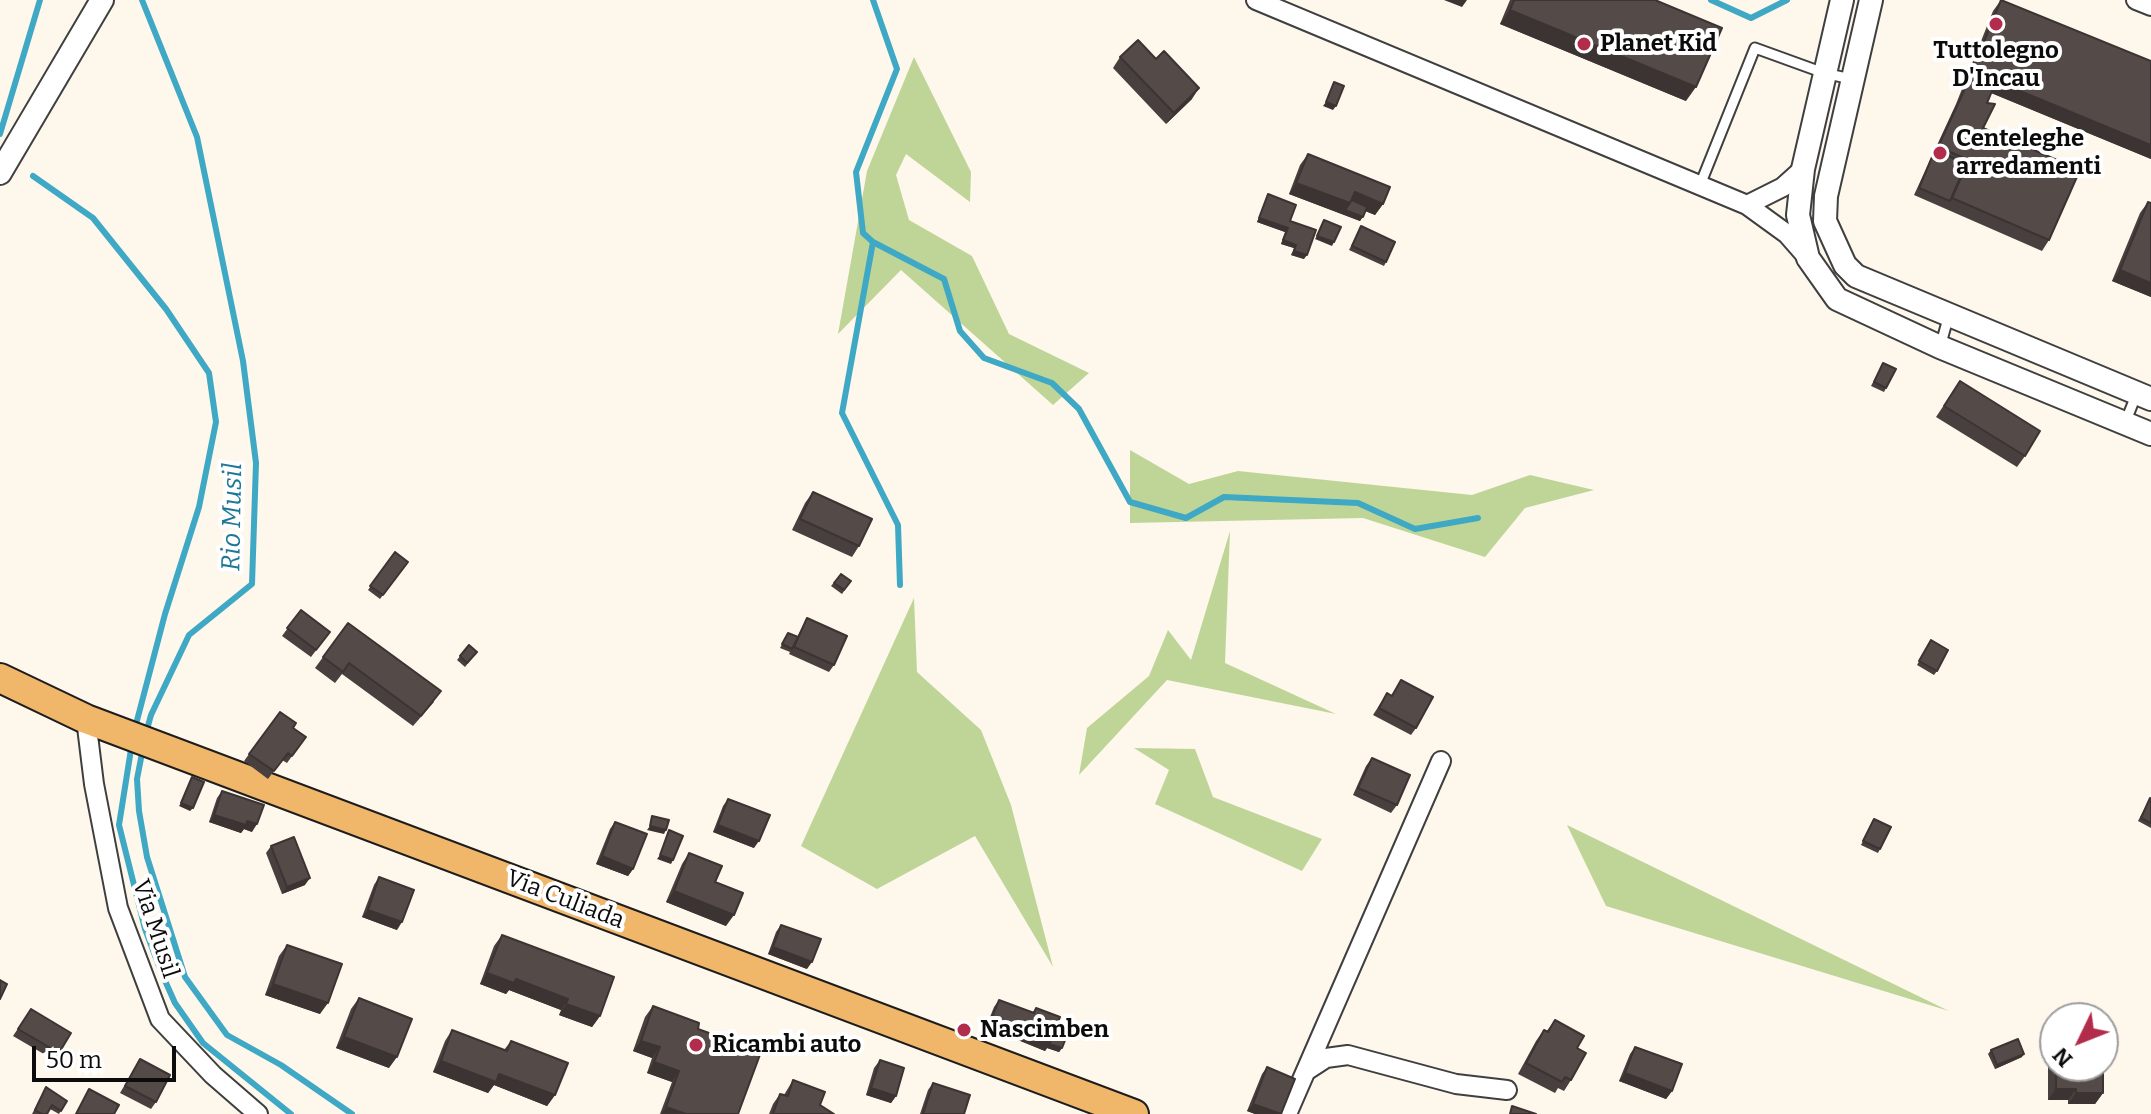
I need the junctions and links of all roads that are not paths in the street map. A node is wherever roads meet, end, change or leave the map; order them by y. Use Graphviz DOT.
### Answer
graph roads {
  1 [pos="102,0"];
  2 [pos="1256,0"];
  3 [pos="1842,0"];
  4 [pos="1871,0"];
  5 [pos="2136,0"];
  6 [pos="2151,6"];
  7 [pos="1824,73"];
  8 [pos="1852,79"];
  9 [pos="1803,169"];
  10 [pos="0,173"];
  11 [pos="1700,185"];
  12 [pos="1747,205"];
  13 [pos="1808,258"];
  14 [pos="1949,315"];
  15 [pos="1940,347"];
  16 [pos="2144,396"];
  17 [pos="2125,423"];
  18 [pos="2151,434"];
  19 [pos="0,678"];
  20 [pos="97,724"];
  21 [pos="1441,761"];
  22 [pos="1306,1071"];
  23 [pos="1507,1090"];
  24 [pos="258,1114"];
  25 [pos="1134,1114"];
  26 [pos="1287,1114"];
  1 -- 10 [label="street"];
  2 -- 11 [label="street"];
  3 -- 7 [label="street"];
  4 -- 8 [label="street"];
  5 -- 6 [label="street"];
  7 -- 8 [label="lane"];
  7 -- 9 [label="street"];
  7 -- 11 [label="lane"];
  8 -- 14 [label="street"];
  9 -- 12 [label="street"];
  9 -- 13 [label="street"];
  11 -- 12 [label="street"];
  12 -- 13 [label="street"];
  13 -- 15 [label="street"];
  14 -- 15 [label="lane"];
  14 -- 16 [label="street"];
  15 -- 17 [label="street"];
  16 -- 17 [label="lane"];
  17 -- 18 [label="street"];
  19 -- 20 [label="main road, Via Culiada"];
  20 -- 24 [label="street, Via Musil"];
  20 -- 25 [label="main road, Via Culiada"];
  21 -- 22 [label="street"];
  22 -- 23 [label="street"];
  22 -- 26 [label="street"];
}
